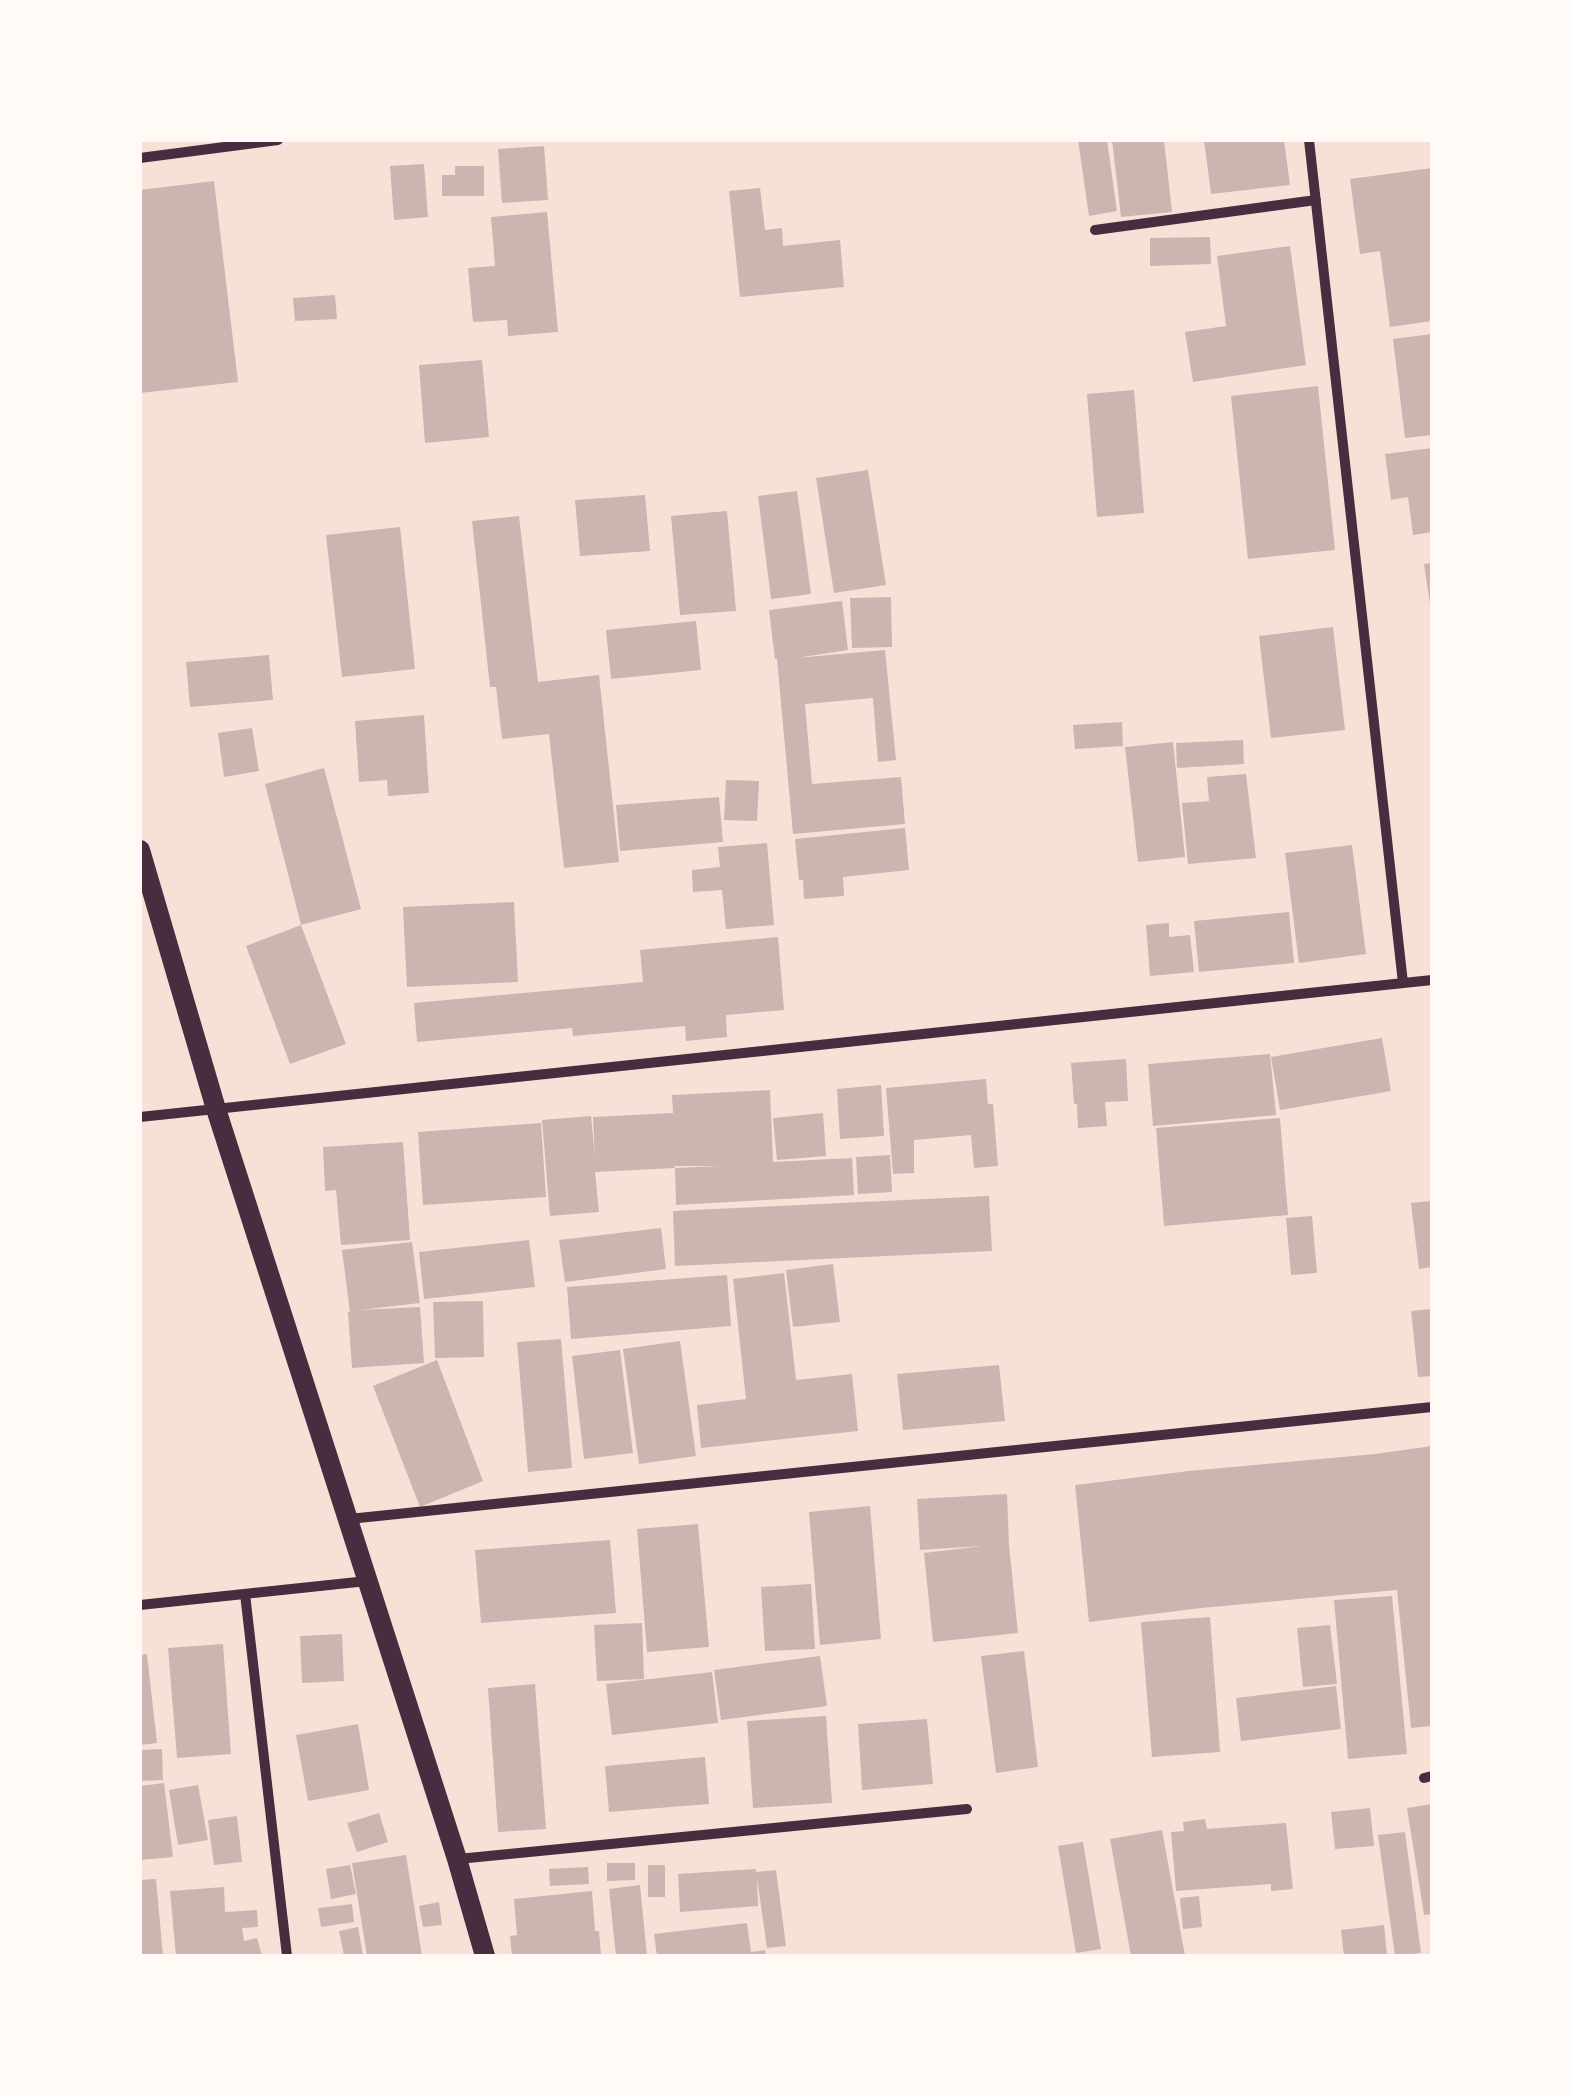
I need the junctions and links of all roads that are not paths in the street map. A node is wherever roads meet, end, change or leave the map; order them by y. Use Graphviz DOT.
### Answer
graph roads {
  1 [pos="278,140"];
  2 [pos="1309,140"];
  3 [pos="140,158"];
  4 [pos="1316,200"];
  5 [pos="1095,230"];
  6 [pos="140,850"];
  7 [pos="1432,980"];
  8 [pos="1403,983"];
  9 [pos="216,1109"];
  10 [pos="140,1117"];
  11 [pos="1432,1407"];
  12 [pos="348,1519"];
  13 [pos="367,1581"];
  14 [pos="245,1594"];
  15 [pos="140,1605"];
  16 [pos="967,1809"];
  17 [pos="457,1859"];
  18 [pos="288,1956"];
  19 [pos="486,1956"];
  1 -- 3 [label="street"];
  2 -- 4 [label="street"];
  4 -- 5 [label="street"];
  4 -- 8 [label="street"];
  6 -- 9 [label="main road"];
  7 -- 8 [label="street"];
  8 -- 9 [label="street"];
  9 -- 10 [label="street"];
  9 -- 12 [label="main road"];
  11 -- 12 [label="street"];
  12 -- 13 [label="main road"];
  13 -- 14 [label="street"];
  13 -- 17 [label="main road"];
  14 -- 15 [label="street"];
  14 -- 18 [label="street"];
  16 -- 17 [label="street"];
  17 -- 19 [label="main road"];
}
